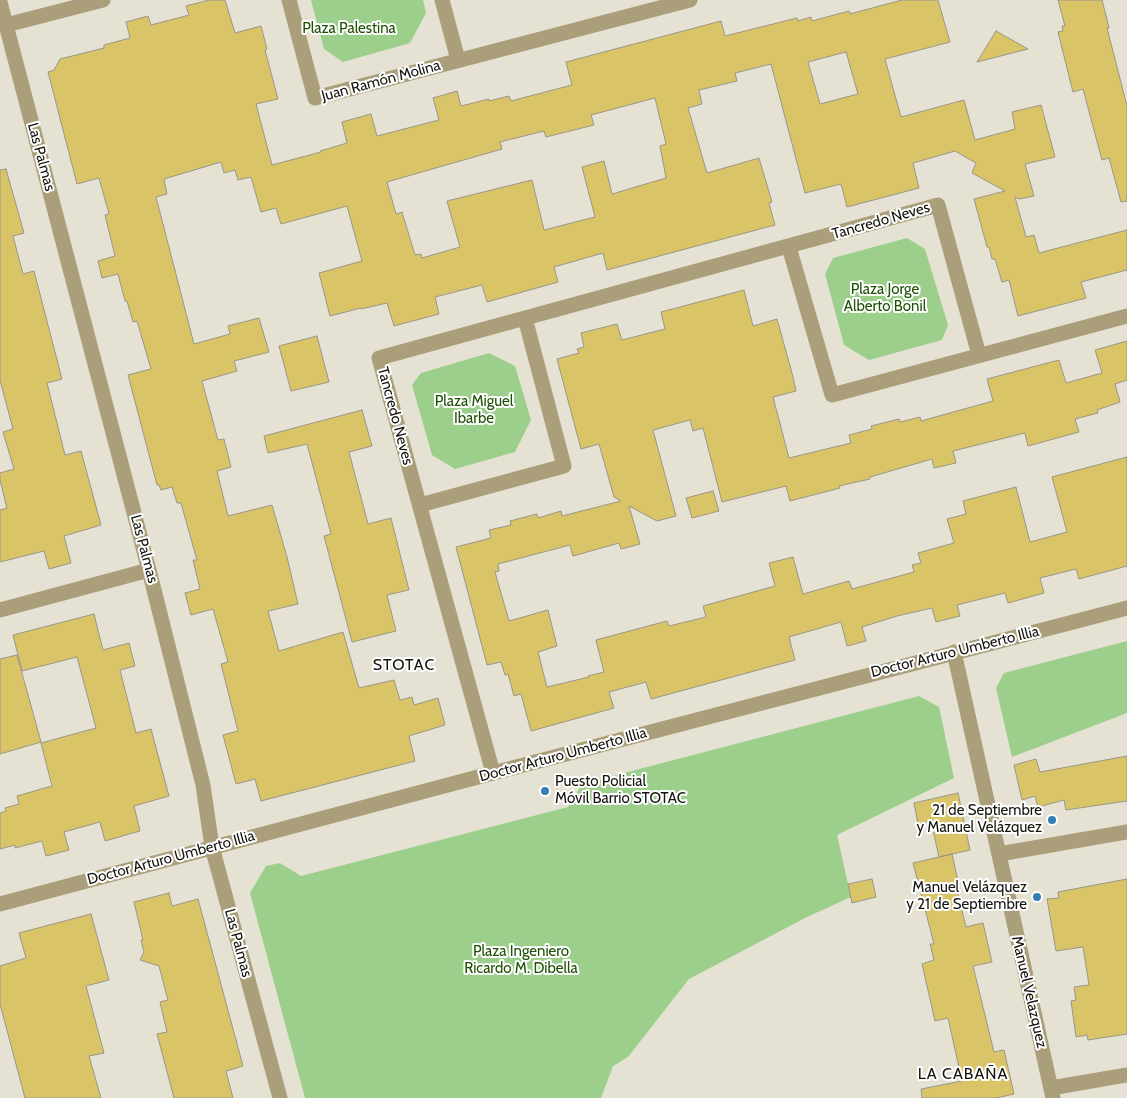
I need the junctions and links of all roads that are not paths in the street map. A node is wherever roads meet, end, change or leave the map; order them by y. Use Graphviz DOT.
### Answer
graph roads {
  1 [pos="103,0"];
  2 [pos="289,0"];
  3 [pos="442,0"];
  4 [pos="690,0"];
  5 [pos="0,2"];
  6 [pos="6,25"];
  7 [pos="458,60"];
  8 [pos="789,247"];
  9 [pos="1127,316"];
  10 [pos="526,318"];
  11 [pos="979,355"];
  12 [pos="420,505"];
  13 [pos="149,570"];
  14 [pos="1127,608"];
  15 [pos="0,610"];
  16 [pos="954,652"];
  17 [pos="493,773"];
  18 [pos="1127,832"];
  19 [pos="212,847"];
  20 [pos="999,854"];
  21 [pos="0,904"];
  22 [pos="1127,1075"];
  23 [pos="1052,1093"];
  24 [pos="280,1098"];
  1 -- 6 [label="street"];
  2 -- 7 [label="street, Juan Ramón Molina"];
  3 -- 7 [label="street, Juan Ramón Molina"];
  4 -- 7 [label="street, Juan Ramón Molina"];
  5 -- 6 [label="street, Las Palmas"];
  6 -- 13 [label="street, Las Palmas"];
  8 -- 10 [label="street, Tancredo Neves"];
  8 -- 11 [label="street"];
  8 -- 11 [label="street, Tancredo Neves"];
  9 -- 11 [label="street"];
  10 -- 12 [label="street"];
  10 -- 12 [label="street, Tancredo Neves"];
  12 -- 17 [label="street, Tancredo Neves"];
  13 -- 15 [label="street"];
  13 -- 19 [label="street, Las Palmas"];
  14 -- 16 [label="street, Doctor Arturo Umberto Illia"];
  16 -- 17 [label="street, Doctor Arturo Umberto Illia"];
  16 -- 20 [label="street, Manuel Velazquez"];
  17 -- 19 [label="street, Doctor Arturo Umberto Illia"];
  18 -- 20 [label="street"];
  19 -- 21 [label="street, Doctor Arturo Umberto Illia"];
  19 -- 24 [label="street, Las Palmas"];
  20 -- 23 [label="street, Manuel Velazquez"];
  22 -- 23 [label="street"];
}
